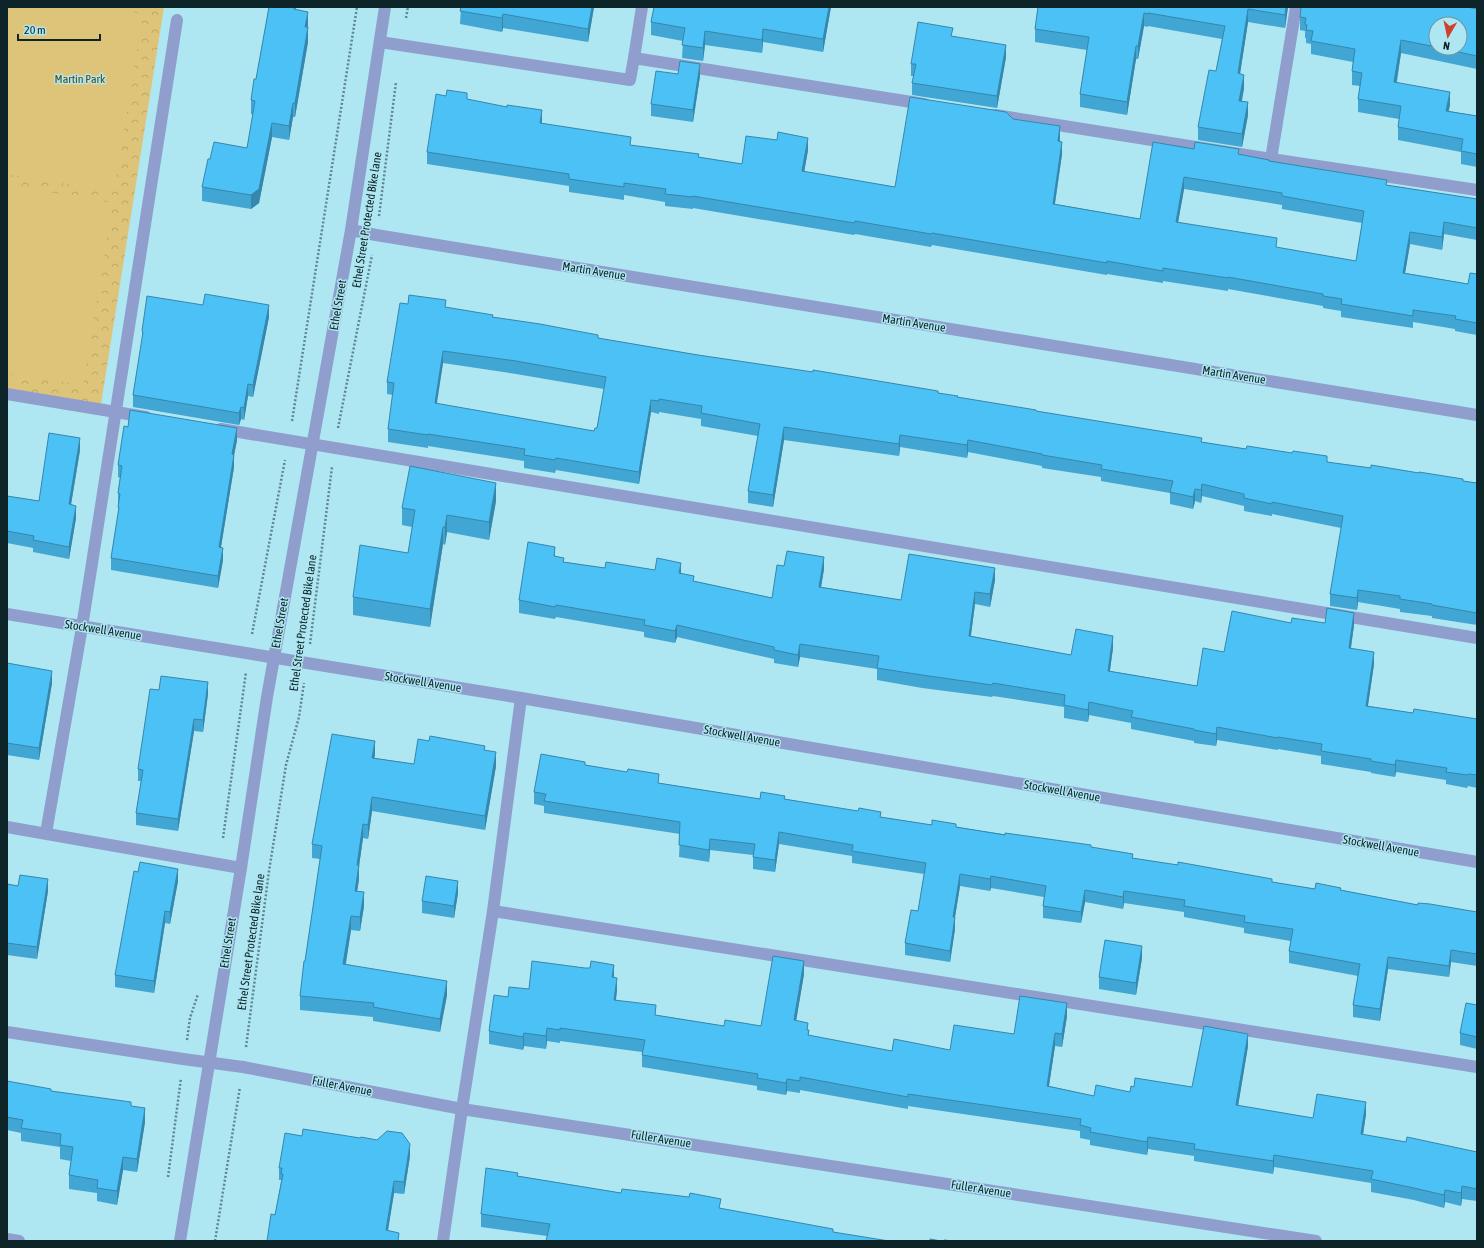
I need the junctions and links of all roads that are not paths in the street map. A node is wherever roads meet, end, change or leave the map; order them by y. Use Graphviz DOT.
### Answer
graph roads {
  1 [pos="385,7"];
  2 [pos="642,7"];
  3 [pos="1296,7"];
  4 [pos="177,20"];
  5 [pos="380,42"];
  6 [pos="634,58"];
  7 [pos="933,106"];
  8 [pos="980,113"];
  9 [pos="1271,159"];
  10 [pos="1477,190"];
  11 [pos="351,230"];
  12 [pos="7,394"];
  13 [pos="115,412"];
  14 [pos="1477,415"];
  15 [pos="160,419"];
  16 [pos="206,426"];
  17 [pos="312,445"];
  18 [pos="7,614"];
  19 [pos="82,627"];
  20 [pos="1477,638"];
  21 [pos="273,658"];
  22 [pos="521,698"];
  23 [pos="7,827"];
  24 [pos="46,833"];
  25 [pos="1477,862"];
  26 [pos="241,868"];
  27 [pos="493,911"];
  28 [pos="7,1032"];
  29 [pos="209,1063"];
  30 [pos="1477,1067"];
  31 [pos="462,1109"];
  32 [pos="7,1239"];
  33 [pos="19,1241"];
  34 [pos="180,1241"];
  35 [pos="443,1241"];
  36 [pos="1316,1241"];
  1 -- 5 [label="street, Ethel Street"];
  2 -- 6 [label="street"];
  3 -- 9 [label="street"];
  4 -- 13 [label="street"];
  5 -- 6 [label="street"];
  5 -- 11 [label="street, Ethel Street"];
  6 -- 7 [label="street"];
  8 -- 9 [label="street"];
  9 -- 10 [label="street"];
  11 -- 14 [label="street, Martin Avenue"];
  11 -- 17 [label="street, Ethel Street"];
  12 -- 13 [label="street"];
  13 -- 15 [label="street"];
  13 -- 19 [label="street"];
  16 -- 17 [label="street"];
  17 -- 20 [label="street"];
  17 -- 21 [label="street, Ethel Street"];
  18 -- 19 [label="street, Stockwell Avenue"];
  19 -- 21 [label="street, Stockwell Avenue"];
  19 -- 24 [label="street"];
  21 -- 22 [label="street, Stockwell Avenue"];
  21 -- 26 [label="street, Ethel Street"];
  22 -- 25 [label="street, Stockwell Avenue"];
  22 -- 27 [label="street"];
  23 -- 24 [label="street"];
  24 -- 26 [label="street"];
  26 -- 29 [label="street, Ethel Street"];
  27 -- 30 [label="street"];
  27 -- 31 [label="street"];
  28 -- 29 [label="street, Fuller Avenue"];
  29 -- 31 [label="street, Fuller Avenue"];
  29 -- 34 [label="street, Ethel Street"];
  31 -- 35 [label="street"];
  31 -- 36 [label="street, Fuller Avenue"];
  32 -- 33 [label="street"];
}
